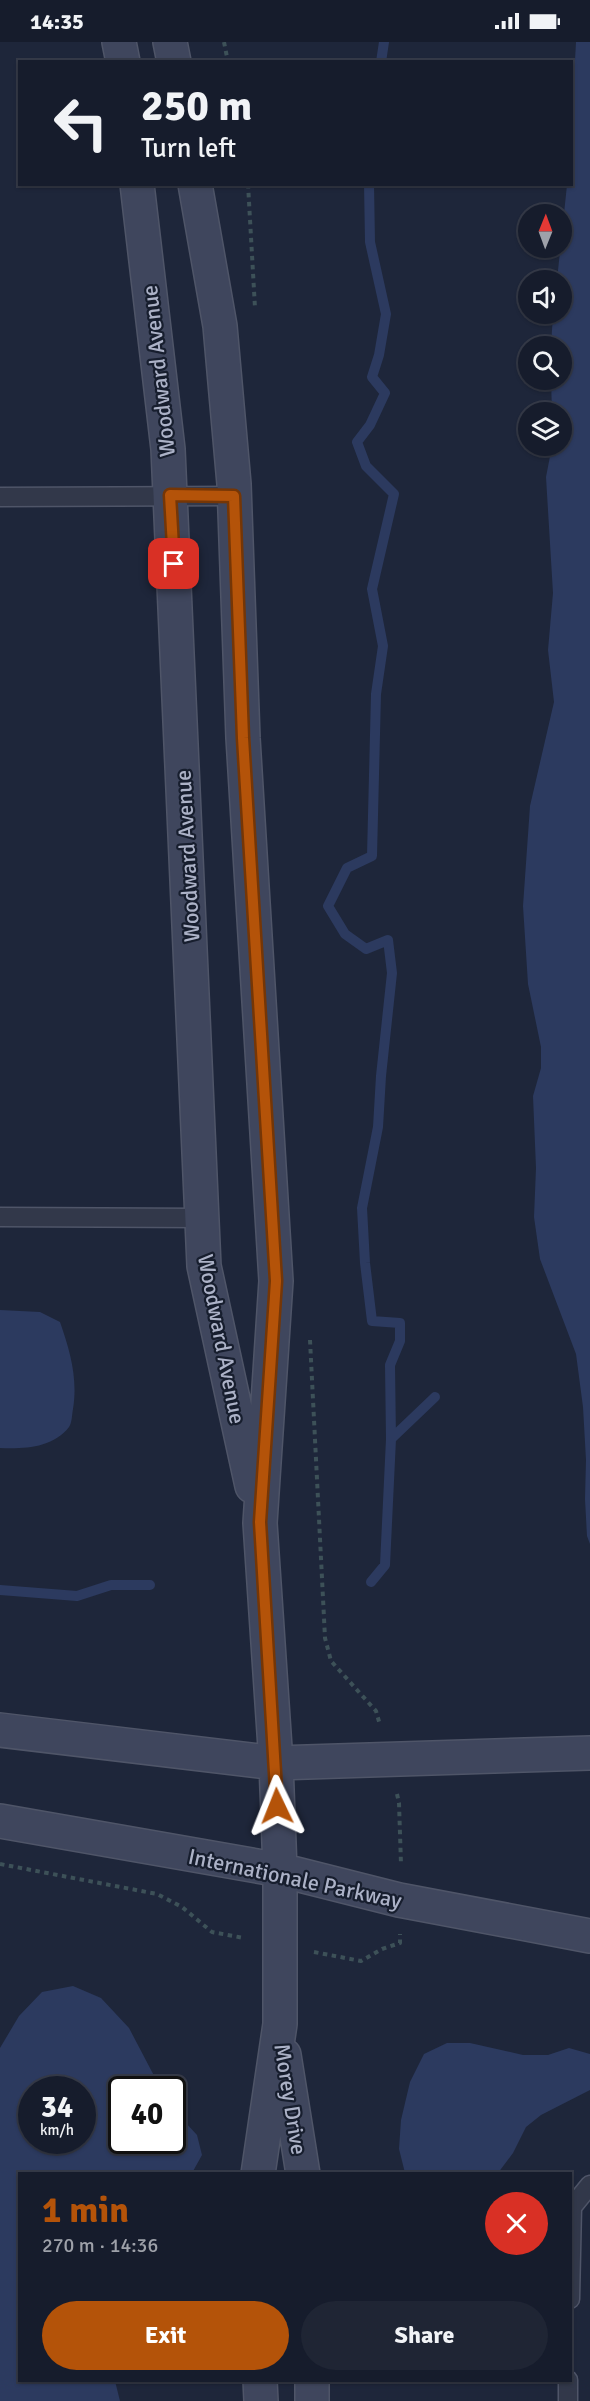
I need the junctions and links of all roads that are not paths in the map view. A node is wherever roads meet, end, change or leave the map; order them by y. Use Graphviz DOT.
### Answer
graph roads {
  1 [pos="119,42"];
  2 [pos="170,42"];
  3 [pos="123,60"];
  4 [pos="174,60"];
  5 [pos="137,186"];
  6 [pos="195,186"];
  7 [pos="170,495"];
  8 [pos="234,496"];
  9 [pos="0,497"];
  10 [pos="0,1217"];
  11 [pos="203,1218"];
  12 [pos="260,1522"];
  13 [pos="0,1730"];
  14 [pos="590,1753"];
  15 [pos="276,1763"];
  16 [pos="0,1821"];
  17 [pos="280,1870"];
  18 [pos="590,1935"];
  19 [pos="280,2024"];
  20 [pos="258,2172"];
  21 [pos="303,2172"];
  22 [pos="590,2185"];
  23 [pos="572,2207"];
  24 [pos="260,2382"];
  25 [pos="312,2382"];
  26 [pos="568,2382"];
  27 [pos="261,2401"];
  28 [pos="312,2401"];
  29 [pos="568,2401"];
  1 -- 3 [label="street"];
  2 -- 4 [label="street"];
  5 -- 7 [label="street, Woodward Avenue"];
  6 -- 8 [label="street, Woodward Avenue"];
  7 -- 8 [label="lane"];
  7 -- 9 [label="lane"];
  7 -- 11 [label="street, Woodward Avenue"];
  8 -- 12 [label="street, Woodward Avenue"];
  10 -- 11 [label="lane"];
  11 -- 12 [label="street, Woodward Avenue"];
  12 -- 15 [label="street, Woodward Avenue"];
  13 -- 15 [label="street"];
  14 -- 15 [label="street"];
  15 -- 17 [label="street, Woodward Avenue"];
  16 -- 17 [label="street, Internationale Parkway"];
  17 -- 18 [label="street, Internationale Parkway"];
  17 -- 19 [label="street, Morey Drive"];
  19 -- 20 [label="street, Morey Drive"];
  19 -- 21 [label="street, Morey Drive"];
  22 -- 23 [label="lane"];
  24 -- 27 [label="street"];
  25 -- 28 [label="street"];
  26 -- 29 [label="lane"];
}
